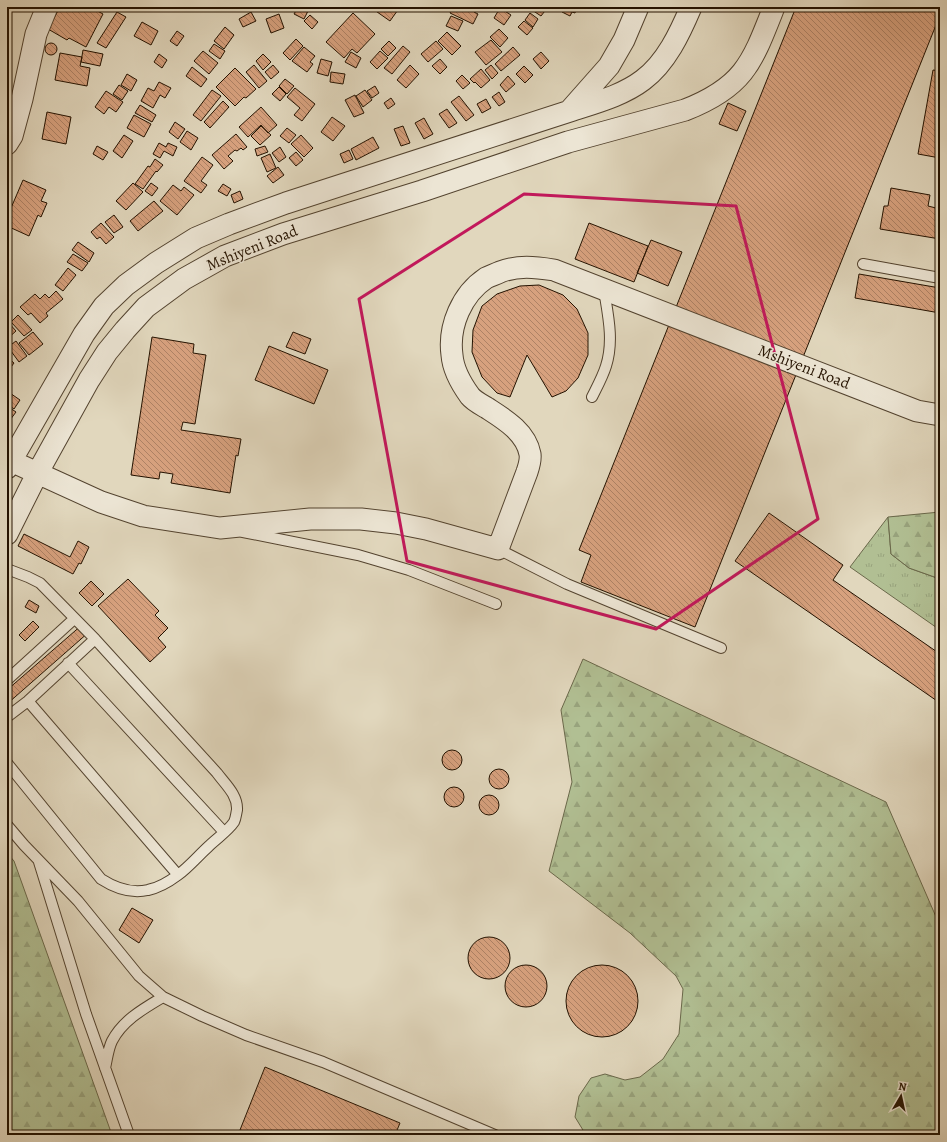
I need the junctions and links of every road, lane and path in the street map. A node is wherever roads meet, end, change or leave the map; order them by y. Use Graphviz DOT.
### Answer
graph roads {
  1 [pos="46,7"];
  2 [pos="638,7"];
  3 [pos="692,7"];
  4 [pos="774,7"];
  5 [pos="570,111"];
  6 [pos="568,142"];
  7 [pos="7,144"];
  8 [pos="863,264"];
  9 [pos="940,278"];
  10 [pos="604,290"];
  11 [pos="592,398"];
  12 [pos="940,415"];
  13 [pos="9,464"];
  14 [pos="38,472"];
  15 [pos="220,528"];
  16 [pos="7,534"];
  17 [pos="498,549"];
  18 [pos="7,569"];
  19 [pos="496,604"];
  20 [pos="74,619"];
  21 [pos="95,639"];
  22 [pos="721,648"];
  23 [pos="68,663"];
  24 [pos="7,680"];
  25 [pos="28,701"];
  26 [pos="7,717"];
  27 [pos="7,763"];
  28 [pos="7,825"];
  29 [pos="224,832"];
  30 [pos="38,860"];
  31 [pos="178,875"];
  32 [pos="163,998"];
  33 [pos="105,1068"];
  34 [pos="129,1135"];
  35 [pos="495,1135"];
  1 -- 7 [label="street"];
  2 -- 5 [label="street"];
  3 -- 5 [label="street"];
  4 -- 6 [label="street, Mshiyeni Road"];
  5 -- 6 [label="street"];
  5 -- 13 [label="street"];
  6 -- 14 [label="street, Mshiyeni Road"];
  8 -- 9 [label="lane"];
  10 -- 11 [label="lane"];
  10 -- 12 [label="street, Mshiyeni Road"];
  10 -- 17 [label="street, Mshiyeni Road"];
  13 -- 14 [label="street"];
  14 -- 15 [label="street"];
  14 -- 16 [label="street, Mshiyeni Road"];
  15 -- 17 [label="street"];
  15 -- 19 [label="lane"];
  17 -- 22 [label="lane"];
  18 -- 20 [label="lane"];
  20 -- 21 [label="lane"];
  20 -- 24 [label="lane"];
  21 -- 23 [label="lane"];
  21 -- 29 [label="lane"];
  23 -- 25 [label="lane"];
  23 -- 29 [label="lane"];
  25 -- 26 [label="lane"];
  25 -- 31 [label="lane"];
  27 -- 31 [label="lane"];
  28 -- 30 [label="lane"];
  29 -- 31 [label="lane"];
  30 -- 32 [label="lane"];
  30 -- 33 [label="lane"];
  32 -- 33 [label="lane"];
  32 -- 35 [label="lane"];
  33 -- 34 [label="lane"];
}
